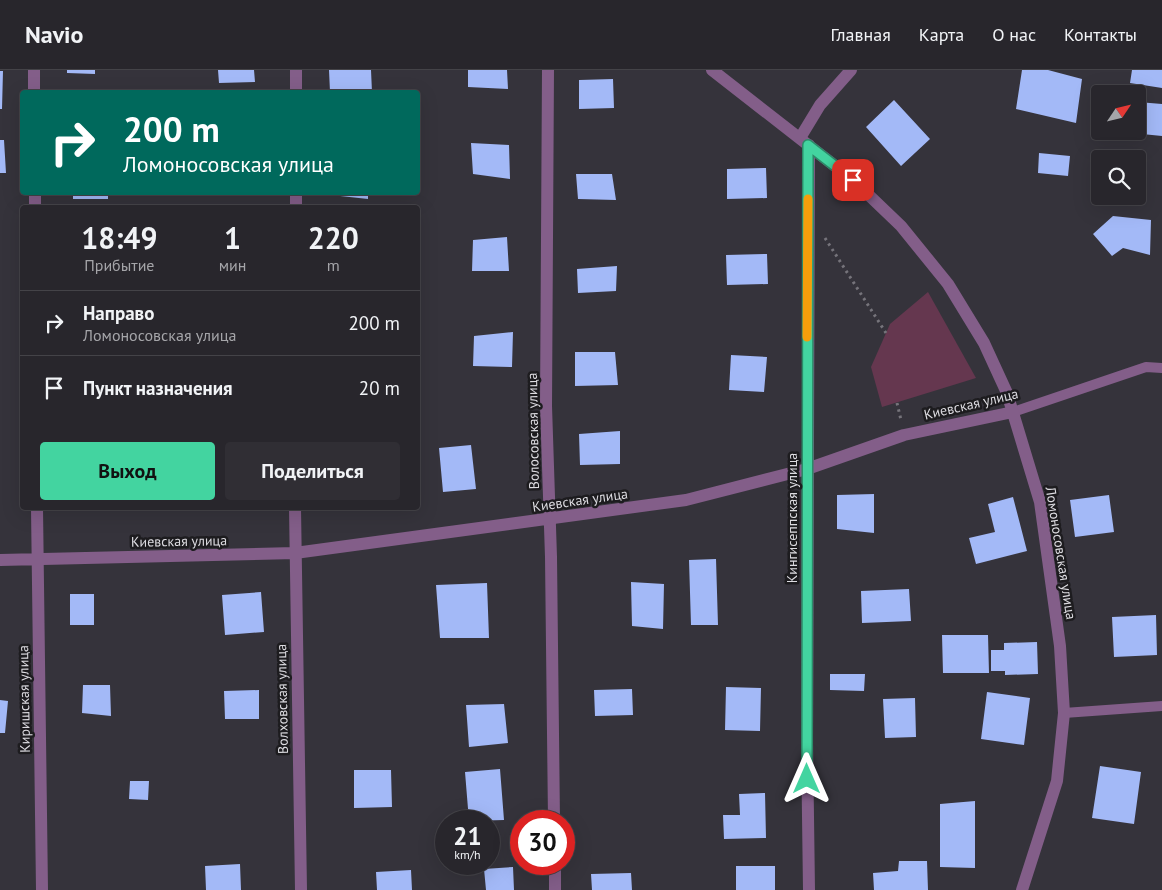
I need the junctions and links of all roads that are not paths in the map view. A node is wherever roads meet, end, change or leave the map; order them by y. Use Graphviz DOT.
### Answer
graph roads {
  1 [pos="34,70"];
  2 [pos="296,70"];
  3 [pos="548,70"];
  4 [pos="712,70"];
  5 [pos="851,70"];
  6 [pos="34,90"];
  7 [pos="296,90"];
  8 [pos="804,142"];
  9 [pos="1162,368"];
  10 [pos="1012,412"];
  11 [pos="807,469"];
  12 [pos="37,510"];
  13 [pos="295,510"];
  14 [pos="549,520"];
  15 [pos="295,553"];
  16 [pos="37,559"];
  17 [pos="0,560"];
  18 [pos="1162,706"];
  19 [pos="1064,713"];
  20 [pos="554,810"];
  21 [pos="555,875"];
  22 [pos="42,890"];
  23 [pos="301,890"];
  24 [pos="555,890"];
  25 [pos="809,890"];
  26 [pos="1022,890"];
  1 -- 6 [label="street"];
  2 -- 7 [label="street"];
  3 -- 14 [label="street, Волосовская улица"];
  4 -- 8 [label="street, Ломоносовская улица"];
  5 -- 8 [label="street"];
  8 -- 10 [label="street, Ломоносовская улица"];
  8 -- 11 [label="street, Кингисеппская улица"];
  9 -- 10 [label="lane, Киевская улица"];
  10 -- 11 [label="street, Киевская улица"];
  10 -- 19 [label="street, Ломоносовская улица"];
  11 -- 14 [label="street, Киевская улица"];
  11 -- 25 [label="street, Кингисеппская улица"];
  12 -- 16 [label="street, Киришская улица"];
  13 -- 15 [label="street, Волховская улица"];
  14 -- 15 [label="street, Киевская улица"];
  14 -- 20 [label="street, Волосовская улица"];
  15 -- 16 [label="street, Киевская улица"];
  15 -- 23 [label="street, Волховская улица"];
  16 -- 17 [label="street, Киевская улица"];
  16 -- 22 [label="street, Киришская улица"];
  18 -- 19 [label="lane"];
  19 -- 26 [label="street, Ломоносовская улица"];
  21 -- 24 [label="street"];
}
